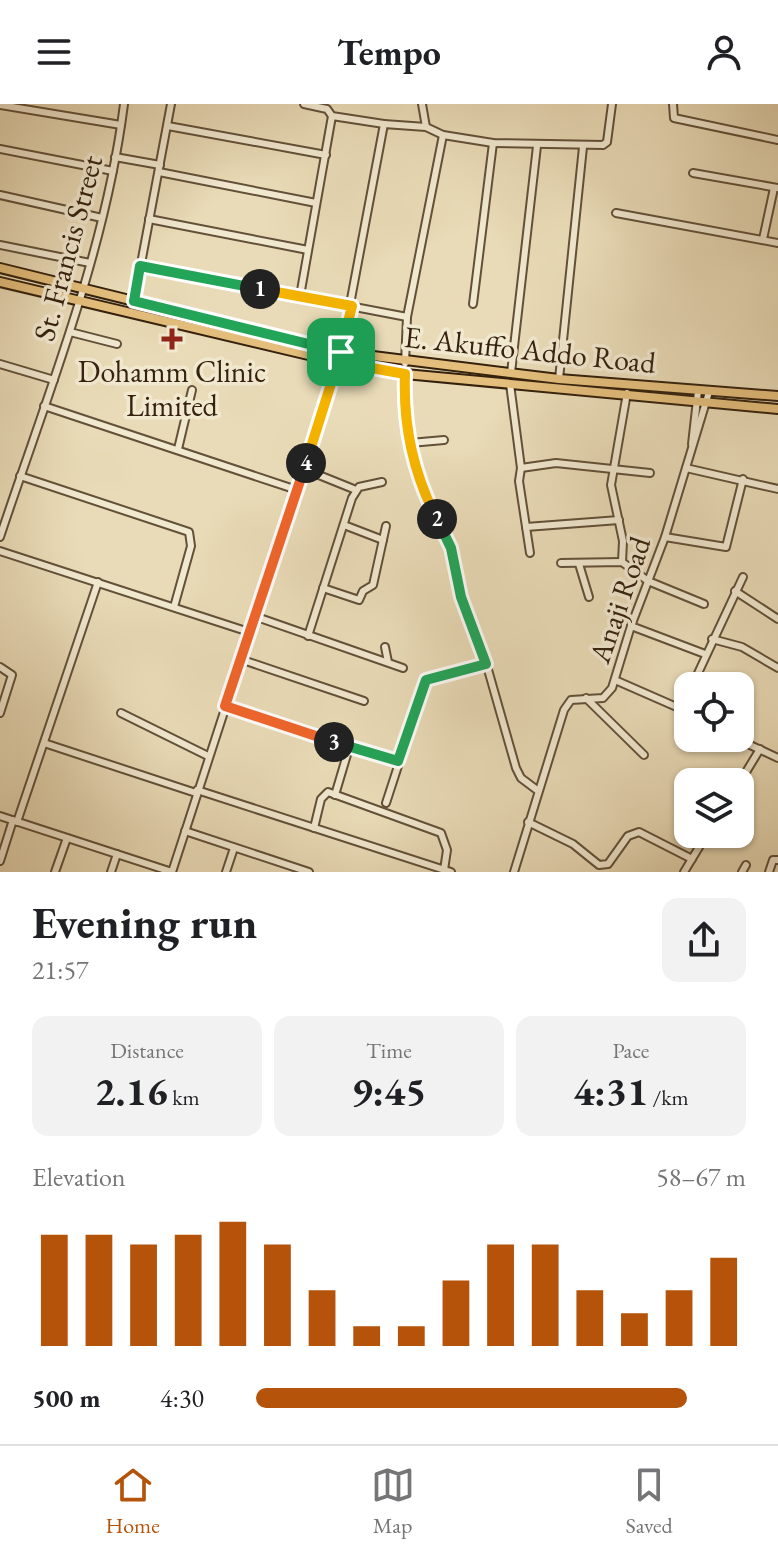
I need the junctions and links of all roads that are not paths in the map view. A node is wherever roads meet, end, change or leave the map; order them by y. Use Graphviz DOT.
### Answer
graph roads {
  1 [pos="124,104"];
  2 [pos="171,104"];
  3 [pos="304,104"];
  4 [pos="422,104"];
  5 [pos="612,104"];
  6 [pos="673,104"];
  7 [pos="0,105"];
  8 [pos="332,116"];
  9 [pos="384,124"];
  10 [pos="121,125"];
  11 [pos="168,126"];
  12 [pos="426,127"];
  13 [pos="443,135"];
  14 [pos="778,140"];
  15 [pos="493,143"];
  16 [pos="537,146"];
  17 [pos="583,147"];
  18 [pos="0,149"];
  19 [pos="326,155"];
  20 [pos="115,157"];
  21 [pos="159,168"];
  22 [pos="113,171"];
  23 [pos="693,173"];
  24 [pos="776,188"];
  25 [pos="0,195"];
  26 [pos="316,203"];
  27 [pos="616,213"];
  28 [pos="102,218"];
  29 [pos="149,219"];
  30 [pos="763,239"];
  31 [pos="778,243"];
  32 [pos="0,245"];
  33 [pos="308,250"];
  34 [pos="90,263"];
  35 [pos="140,266"];
  36 [pos="0,268"];
  37 [pos="0,282"];
  38 [pos="83,290"];
  39 [pos="300,296"];
  40 [pos="134,301"];
  41 [pos="79,302"];
  42 [pos="473,304"];
  43 [pos="352,306"];
  44 [pos="407,317"];
  45 [pos="70,332"];
  46 [pos="117,344"];
  47 [pos="341,352"];
  48 [pos="338,362"];
  49 [pos="405,363"];
  50 [pos="0,364"];
  51 [pos="511,373"];
  52 [pos="405,374"];
  53 [pos="559,379"];
  54 [pos="54,380"];
  55 [pos="510,384"];
  56 [pos="192,390"];
  57 [pos="709,392"];
  58 [pos="627,393"];
  59 [pos="697,396"];
  60 [pos="778,396"];
  61 [pos="708,402"];
  62 [pos="44,406"];
  63 [pos="778,409"];
  64 [pos="444,440"];
  65 [pos="410,443"];
  66 [pos="692,444"];
  67 [pos="178,449"];
  68 [pos="521,468"];
  69 [pos="686,468"];
  70 [pos="304,469"];
  71 [pos="612,469"];
  72 [pos="650,473"];
  73 [pos="20,476"];
  74 [pos="743,479"];
  75 [pos="382,482"];
  76 [pos="778,489"];
  77 [pos="297,490"];
  78 [pos="356,490"];
  79 [pos="619,520"];
  80 [pos="344,525"];
  81 [pos="386,526"];
  82 [pos="526,527"];
  83 [pos="0,537"];
  84 [pos="665,537"];
  85 [pos="383,540"];
  86 [pos="0,551"];
  87 [pos="530,553"];
  88 [pos="622,562"];
  89 [pos="561,563"];
  90 [pos="579,564"];
  91 [pos="743,577"];
  92 [pos="648,581"];
  93 [pos="98,582"];
  94 [pos="323,588"];
  95 [pos="735,591"];
  96 [pos="589,597"];
  97 [pos="704,604"];
  98 [pos="174,607"];
  99 [pos="254,616"];
  100 [pos="778,619"];
  101 [pos="631,626"];
  102 [pos="249,632"];
  103 [pos="308,636"];
  104 [pos="712,639"];
  105 [pos="385,647"];
  106 [pos="705,654"];
  107 [pos="240,659"];
  108 [pos="388,662"];
  109 [pos="486,664"];
  110 [pos="0,667"];
  111 [pos="403,668"];
  112 [pos="778,668"];
  113 [pos="698,672"];
  114 [pos="615,680"];
  115 [pos="586,698"];
  116 [pos="364,701"];
  117 [pos="225,706"];
  118 [pos="674,706"];
  119 [pos="0,713"];
  120 [pos="121,713"];
  121 [pos="44,743"];
  122 [pos="754,746"];
  123 [pos="349,748"];
  124 [pos="760,749"];
  125 [pos="644,755"];
  126 [pos="208,756"];
  127 [pos="778,758"];
  128 [pos="398,761"];
  129 [pos="748,768"];
  130 [pos="537,790"];
  131 [pos="196,792"];
  132 [pos="335,795"];
  133 [pos="386,803"];
  134 [pos="0,816"];
  135 [pos="15,821"];
  136 [pos="528,822"];
  137 [pos="314,828"];
  138 [pos="185,831"];
  139 [pos="67,838"];
  140 [pos="234,848"];
  141 [pos="699,848"];
  142 [pos="117,854"];
  143 [pos="692,859"];
  144 [pos="778,860"];
  145 [pos="0,861"];
  146 [pos="285,864"];
  147 [pos="448,871"];
  148 [pos="55,872"];
  149 [pos="111,872"];
  150 [pos="172,872"];
  151 [pos="226,872"];
  152 [pos="283,872"];
  153 [pos="309,872"];
  154 [pos="514,872"];
  155 [pos="684,872"];
  156 [pos="769,872"];
  1 -- 10 [label="street, St. Francis Street"];
  2 -- 11 [label="street"];
  3 -- 8 [label="street"];
  4 -- 12 [label="street"];
  5 -- 17 [label="street"];
  6 -- 14 [label="street"];
  7 -- 10 [label="street"];
  8 -- 9 [label="street"];
  8 -- 19 [label="street"];
  9 -- 12 [label="street"];
  9 -- 43 [label="street"];
  10 -- 20 [label="street, St. Francis Street"];
  11 -- 19 [label="street"];
  11 -- 21 [label="street"];
  12 -- 13 [label="street"];
  13 -- 15 [label="street"];
  13 -- 44 [label="street"];
  15 -- 16 [label="street"];
  15 -- 42 [label="street"];
  16 -- 17 [label="street"];
  16 -- 51 [label="street"];
  17 -- 53 [label="street"];
  18 -- 22 [label="street"];
  19 -- 26 [label="street"];
  20 -- 21 [label="street"];
  20 -- 22 [label="street, St. Francis Street"];
  21 -- 26 [label="street"];
  21 -- 29 [label="street"];
  22 -- 28 [label="street, St. Francis Street"];
  23 -- 24 [label="street"];
  24 -- 30 [label="street"];
  25 -- 28 [label="street"];
  26 -- 33 [label="street"];
  27 -- 30 [label="street"];
  28 -- 34 [label="street, St. Francis Street"];
  29 -- 33 [label="street"];
  29 -- 35 [label="street"];
  30 -- 31 [label="street"];
  32 -- 34 [label="street"];
  33 -- 39 [label="street"];
  34 -- 38 [label="street, St. Francis Street"];
  35 -- 39 [label="street"];
  35 -- 40 [label="street"];
  36 -- 38 [label="main road, E. Akuffo Addo Road"];
  37 -- 41 [label="main road, E. Akuffo Addo Road"];
  38 -- 40 [label="main road, E. Akuffo Addo Road"];
  38 -- 41 [label="street, St. Francis Street"];
  39 -- 43 [label="street"];
  40 -- 47 [label="main road, E. Akuffo Addo Road"];
  41 -- 45 [label="street, St. Francis Street"];
  41 -- 48 [label="main road, E. Akuffo Addo Road"];
  43 -- 44 [label="street"];
  43 -- 47 [label="street"];
  44 -- 49 [label="street"];
  45 -- 46 [label="street"];
  45 -- 54 [label="street, St. Francis Street"];
  47 -- 48 [label="street"];
  47 -- 49 [label="main road, E. Akuffo Addo Road"];
  48 -- 52 [label="main road, E. Akuffo Addo Road"];
  48 -- 70 [label="street"];
  49 -- 51 [label="main road, E. Akuffo Addo Road"];
  50 -- 54 [label="street"];
  51 -- 53 [label="main road, E. Akuffo Addo Road"];
  52 -- 55 [label="main road, E. Akuffo Addo Road"];
  52 -- 65 [label="street"];
  53 -- 59 [label="main road, E. Akuffo Addo Road"];
  54 -- 62 [label="street, St. Francis Street"];
  55 -- 58 [label="main road, E. Akuffo Addo Road"];
  55 -- 68 [label="street"];
  56 -- 67 [label="street"];
  57 -- 59 [label="main road, E. Akuffo Addo Road"];
  57 -- 60 [label="main road, E. Akuffo Addo Road"];
  57 -- 61 [label="street, Anaji Road"];
  58 -- 59 [label="main road, E. Akuffo Addo Road"];
  58 -- 71 [label="street"];
  59 -- 61 [label="main road, E. Akuffo Addo Road"];
  59 -- 66 [label="street, Anaji Road"];
  61 -- 63 [label="main road, E. Akuffo Addo Road"];
  61 -- 66 [label="street, Anaji Road"];
  62 -- 67 [label="street"];
  62 -- 73 [label="street, St. Francis Street"];
  64 -- 65 [label="street"];
  65 -- 109 [label="street"];
  66 -- 69 [label="street, Anaji Road"];
  67 -- 77 [label="street"];
  68 -- 71 [label="street"];
  68 -- 82 [label="street"];
  69 -- 74 [label="street"];
  69 -- 84 [label="street, Anaji Road"];
  70 -- 77 [label="street"];
  70 -- 78 [label="street"];
  71 -- 72 [label="street"];
  71 -- 79 [label="street"];
  73 -- 83 [label="street, St. Francis Street"];
  73 -- 98 [label="street"];
  74 -- 76 [label="street"];
  74 -- 84 [label="street"];
  75 -- 78 [label="street"];
  77 -- 99 [label="street"];
  78 -- 80 [label="street"];
  79 -- 82 [label="street"];
  79 -- 88 [label="street"];
  80 -- 85 [label="street"];
  80 -- 94 [label="street"];
  81 -- 85 [label="street"];
  82 -- 87 [label="street"];
  84 -- 92 [label="street, Anaji Road"];
  85 -- 94 [label="street"];
  86 -- 93 [label="street"];
  88 -- 90 [label="street"];
  88 -- 92 [label="street"];
  89 -- 90 [label="street"];
  90 -- 96 [label="street"];
  91 -- 95 [label="street"];
  92 -- 97 [label="street"];
  92 -- 101 [label="street, Anaji Road"];
  93 -- 98 [label="street"];
  93 -- 121 [label="street"];
  94 -- 103 [label="street"];
  95 -- 100 [label="street"];
  95 -- 104 [label="street"];
  98 -- 102 [label="street"];
  99 -- 102 [label="street"];
  99 -- 103 [label="street"];
  101 -- 106 [label="street"];
  101 -- 114 [label="street, Anaji Road"];
  102 -- 107 [label="street"];
  103 -- 108 [label="street"];
  104 -- 106 [label="street"];
  104 -- 112 [label="street"];
  105 -- 108 [label="street"];
  106 -- 113 [label="street"];
  107 -- 116 [label="street"];
  107 -- 117 [label="street"];
  108 -- 111 [label="street"];
  109 -- 128 [label="street"];
  109 -- 130 [label="street"];
  110 -- 119 [label="street"];
  114 -- 115 [label="street, Anaji Road"];
  114 -- 118 [label="street"];
  115 -- 125 [label="street"];
  115 -- 130 [label="street, Anaji Road"];
  117 -- 123 [label="street"];
  117 -- 126 [label="street"];
  120 -- 126 [label="street"];
  121 -- 131 [label="street"];
  121 -- 135 [label="street"];
  122 -- 124 [label="street"];
  123 -- 128 [label="street"];
  123 -- 132 [label="street"];
  124 -- 127 [label="street"];
  124 -- 129 [label="street"];
  126 -- 131 [label="street"];
  128 -- 133 [label="street"];
  130 -- 136 [label="street, Anaji Road"];
  131 -- 137 [label="street"];
  131 -- 138 [label="street"];
  132 -- 137 [label="street"];
  132 -- 147 [label="street"];
  134 -- 135 [label="street"];
  135 -- 139 [label="street"];
  135 -- 145 [label="street"];
  136 -- 143 [label="street"];
  136 -- 154 [label="street, Anaji Road"];
  137 -- 147 [label="street"];
  138 -- 140 [label="street"];
  138 -- 150 [label="street"];
  139 -- 142 [label="street"];
  139 -- 148 [label="street"];
  140 -- 146 [label="street"];
  140 -- 151 [label="street"];
  141 -- 143 [label="street"];
  142 -- 149 [label="street"];
  142 -- 150 [label="street"];
  143 -- 155 [label="street"];
  144 -- 156 [label="street"];
  146 -- 152 [label="street"];
  146 -- 153 [label="street"];
}
